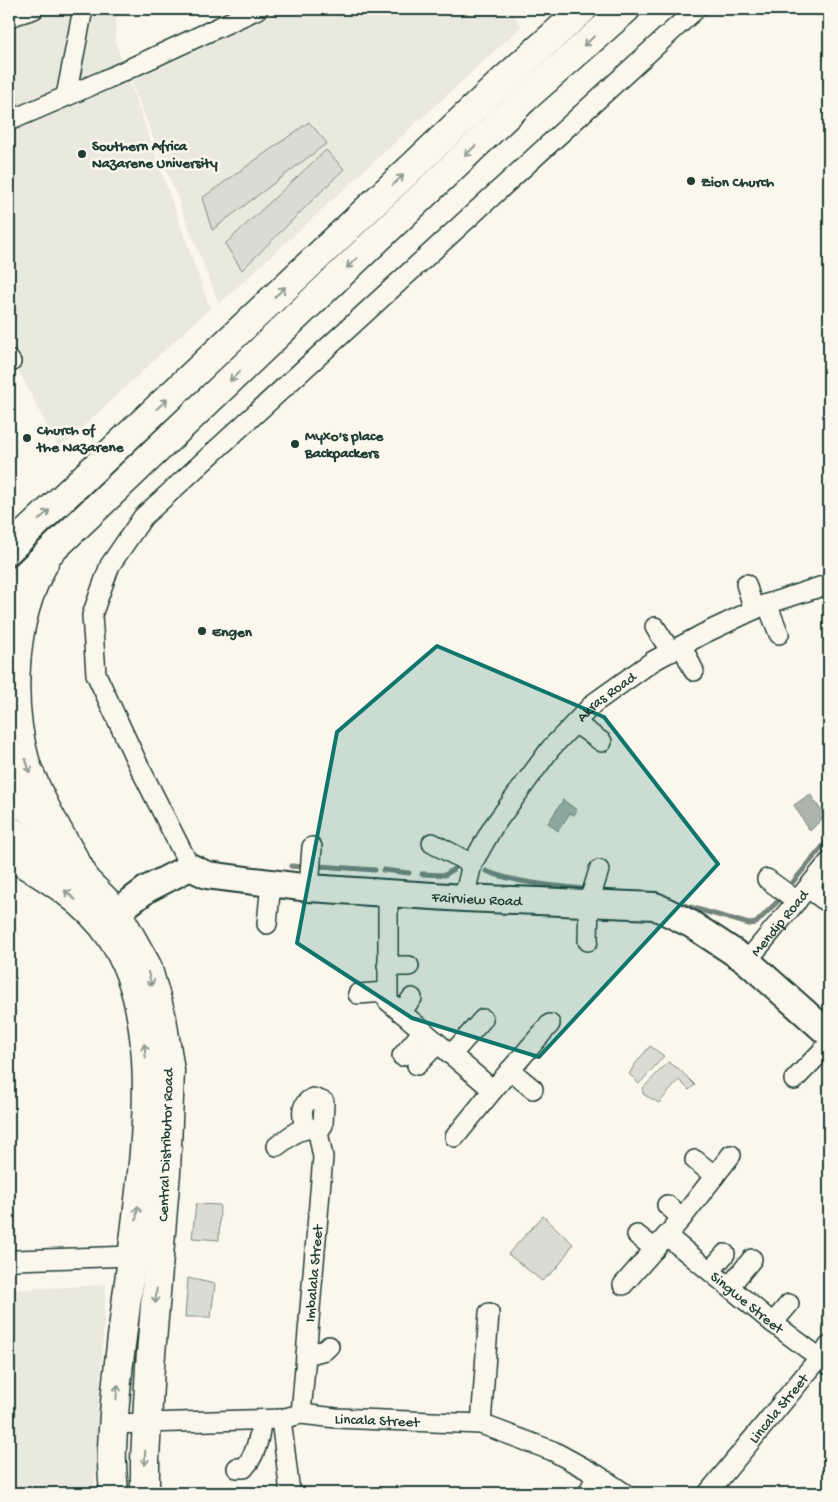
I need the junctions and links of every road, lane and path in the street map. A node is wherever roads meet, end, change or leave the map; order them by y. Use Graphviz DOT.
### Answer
graph roads {
  1 [pos="34,9"];
  2 [pos="83,9"];
  3 [pos="258,9"];
  4 [pos="583,9"];
  5 [pos="626,9"];
  6 [pos="696,9"];
  7 [pos="9,17"];
  8 [pos="66,96"];
  9 [pos="9,120"];
  10 [pos="9,549"];
  11 [pos="52,550"];
  12 [pos="746,584"];
  13 [pos="829,584"];
  14 [pos="9,591"];
  15 [pos="761,607"];
  16 [pos="655,627"];
  17 [pos="779,634"];
  18 [pos="15,636"];
  19 [pos="676,649"];
  20 [pos="694,671"];
  21 [pos="575,723"];
  22 [pos="602,742"];
  23 [pos="9,786"];
  24 [pos="55,826"];
  25 [pos="9,830"];
  26 [pos="432,843"];
  27 [pos="312,848"];
  28 [pos="9,855"];
  29 [pos="829,862"];
  30 [pos="472,864"];
  31 [pos="190,868"];
  32 [pos="599,870"];
  33 [pos="766,879"];
  34 [pos="86,881"];
  35 [pos="270,883"];
  36 [pos="309,888"];
  37 [pos="388,893"];
  38 [pos="802,895"];
  39 [pos="464,898"];
  40 [pos="829,899"];
  41 [pos="589,902"];
  42 [pos="109,918"];
  43 [pos="267,924"];
  44 [pos="588,941"];
  45 [pos="747,961"];
  46 [pos="387,966"];
  47 [pos="409,966"];
  48 [pos="386,992"];
  49 [pos="358,994"];
  50 [pos="483,1019"];
  51 [pos="549,1034"];
  52 [pos="829,1034"];
  53 [pos="437,1043"];
  54 [pos="829,1044"];
  55 [pos="409,1061"];
  56 [pos="510,1070"];
  57 [pos="794,1080"];
  58 [pos="533,1089"];
  59 [pos="493,1090"];
  60 [pos="455,1137"];
  61 [pos="277,1146"];
  62 [pos="731,1155"];
  63 [pos="695,1160"];
  64 [pos="715,1176"];
  65 [pos="667,1205"];
  66 [pos="682,1218"];
  67 [pos="636,1235"];
  68 [pos="661,1242"];
  69 [pos="725,1254"];
  70 [pos="132,1256"];
  71 [pos="159,1259"];
  72 [pos="752,1259"];
  73 [pos="9,1262"];
  74 [pos="711,1270"];
  75 [pos="623,1285"];
  76 [pos="730,1286"];
  77 [pos="789,1304"];
  78 [pos="489,1313"];
  79 [pos="773,1323"];
  80 [pos="329,1346"];
  81 [pos="306,1354"];
  82 [pos="826,1356"];
  83 [pos="301,1414"];
  84 [pos="281,1419"];
  85 [pos="261,1420"];
  86 [pos="114,1424"];
  87 [pos="147,1424"];
  88 [pos="481,1424"];
  89 [pos="237,1468"];
  90 [pos="597,1475"];
  91 [pos="114,1493"];
  92 [pos="145,1493"];
  93 [pos="290,1493"];
  94 [pos="588,1493"];
  95 [pos="624,1493"];
  96 [pos="708,1493"];
  1 -- 7 [label="street"];
  2 -- 8 [label="street"];
  3 -- 8 [label="street"];
  10 -- 4 [label="highway, one-way"];
  5 -- 11 [label="highway, one-way"];
  6 -- 31 [label="street"];
  8 -- 9 [label="street"];
  11 -- 14 [label="highway"];
  11 -- 18 [label="highway"];
  12 -- 15 [label="street"];
  13 -- 15 [label="street, Akras Road"];
  15 -- 17 [label="street"];
  15 -- 19 [label="street, Akras Road"];
  16 -- 19 [label="street"];
  18 -- 24 [label="highway, one-way"];
  19 -- 20 [label="street"];
  19 -- 21 [label="street, Akras Road"];
  21 -- 22 [label="street"];
  21 -- 30 [label="street, Akras Road"];
  23 -- 24 [label="highway"];
  24 -- 34 [label="highway"];
  25 -- 34 [label="highway, Central Distributor Road"];
  26 -- 30 [label="street"];
  27 -- 36 [label="street"];
  42 -- 28 [label="highway, Central Distributor Road, one-way"];
  29 -- 38 [label="street, Mendip Road"];
  30 -- 39 [label="street, Akras Road"];
  31 -- 35 [label="main road, Fairview Road"];
  31 -- 42 [label="main road"];
  32 -- 41 [label="street"];
  33 -- 38 [label="street"];
  34 -- 42 [label="highway, Central Distributor Road"];
  35 -- 36 [label="main road, Fairview Road"];
  35 -- 43 [label="street"];
  36 -- 37 [label="main road, Fairview Road"];
  37 -- 39 [label="main road, Fairview Road"];
  37 -- 46 [label="street"];
  38 -- 40 [label="street"];
  38 -- 45 [label="street, Mendip Road"];
  39 -- 41 [label="main road, Fairview Road"];
  41 -- 44 [label="street"];
  41 -- 45 [label="main road, Fairview Road"];
  70 -- 42 [label="highway, Central Distributor Road, one-way"];
  42 -- 71 [label="highway, Central Distributor Road, one-way"];
  45 -- 52 [label="main road, Fairview Road"];
  46 -- 47 [label="street"];
  46 -- 48 [label="street"];
  48 -- 49 [label="street"];
  48 -- 53 [label="street"];
  50 -- 53 [label="street"];
  51 -- 56 [label="street"];
  53 -- 55 [label="street"];
  53 -- 59 [label="street"];
  54 -- 57 [label="street"];
  56 -- 58 [label="street"];
  56 -- 59 [label="street"];
  59 -- 60 [label="street"];
  61 -- 81 [label="street, Imbalala Street"];
  62 -- 64 [label="street"];
  63 -- 64 [label="street"];
  64 -- 66 [label="street"];
  65 -- 66 [label="street"];
  66 -- 68 [label="street"];
  67 -- 68 [label="street, Singwe Street"];
  68 -- 74 [label="street, Singwe Street"];
  68 -- 75 [label="street"];
  69 -- 74 [label="street"];
  70 -- 71 [label="street"];
  70 -- 73 [label="street"];
  86 -- 70 [label="highway, Central Distributor Road, one-way"];
  71 -- 87 [label="highway, Central Distributor Road, one-way"];
  72 -- 76 [label="street"];
  74 -- 76 [label="street, Singwe Street"];
  76 -- 79 [label="street, Singwe Street"];
  77 -- 79 [label="street"];
  78 -- 88 [label="street"];
  79 -- 82 [label="street, Singwe Street"];
  80 -- 81 [label="street"];
  81 -- 83 [label="street, Imbalala Street"];
  82 -- 96 [label="street, Lincala Street"];
  83 -- 84 [label="street, Lincala Street"];
  83 -- 88 [label="street, Lincala Street"];
  84 -- 85 [label="street, Lincala Street"];
  84 -- 93 [label="street"];
  85 -- 87 [label="street, Lincala Street"];
  85 -- 89 [label="street"];
  86 -- 87 [label="street, Lincala Street"];
  86 -- 91 [label="highway, Central Distributor Road"];
  87 -- 92 [label="highway, Central Distributor Road, one-way"];
  88 -- 90 [label="street, Lincala Street"];
  90 -- 94 [label="street"];
  90 -- 95 [label="street, Lincala Street"];
}
